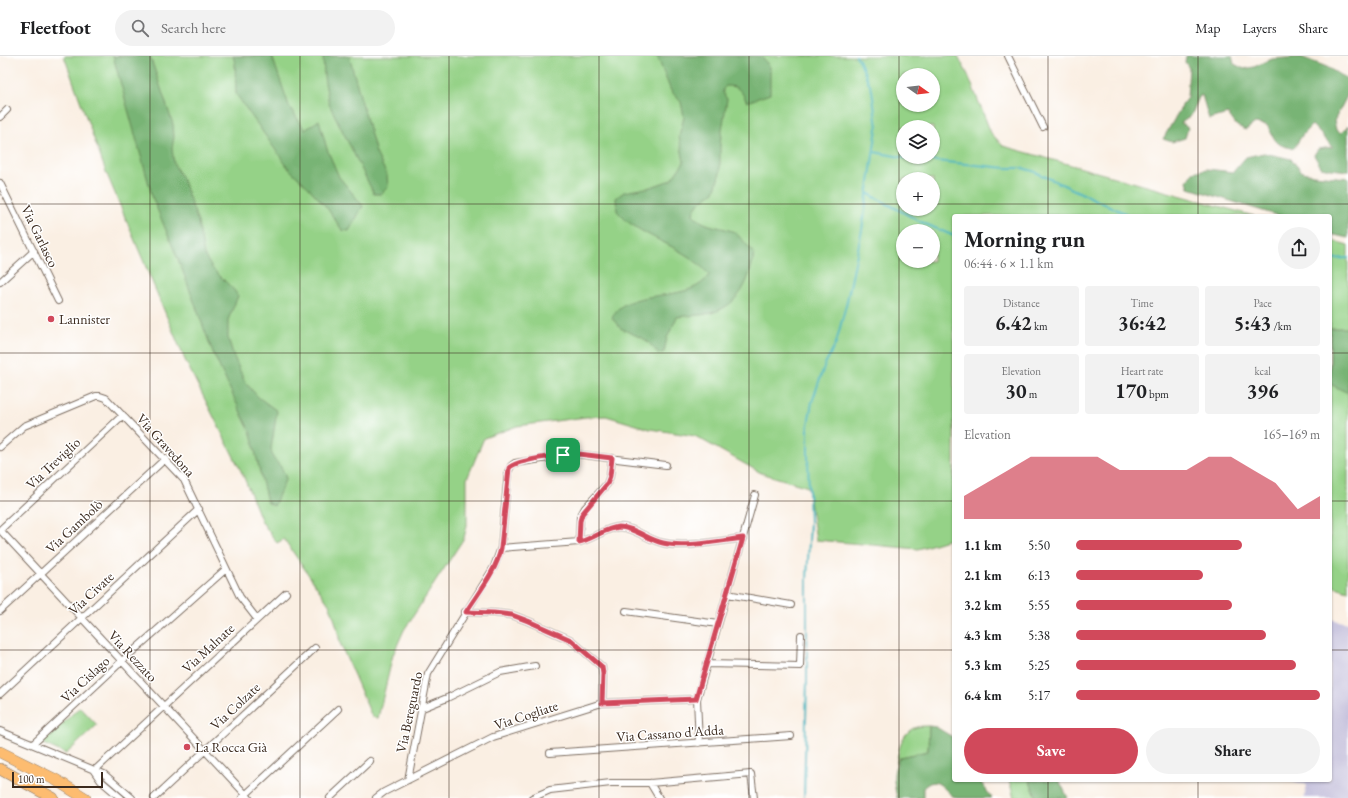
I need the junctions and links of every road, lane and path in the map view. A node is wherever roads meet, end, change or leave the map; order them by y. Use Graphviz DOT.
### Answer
graph roads {
  1 [pos="1008,56"];
  2 [pos="7,110"];
  3 [pos="0,117"];
  4 [pos="1043,127"];
  5 [pos="0,183"];
  6 [pos="6,195"];
  7 [pos="0,200"];
  8 [pos="34,251"];
  9 [pos="0,282"];
  10 [pos="58,301"];
  11 [pos="123,415"];
  12 [pos="0,447"];
  13 [pos="612,458"];
  14 [pos="165,459"];
  15 [pos="666,465"];
  16 [pos="755,495"];
  17 [pos="199,509"];
  18 [pos="0,530"];
  19 [pos="743,538"];
  20 [pos="579,542"];
  21 [pos="501,548"];
  22 [pos="226,570"];
  23 [pos="41,574"];
  24 [pos="286,593"];
  25 [pos="727,594"];
  26 [pos="791,605"];
  27 [pos="626,611"];
  28 [pos="0,612"];
  29 [pos="466,612"];
  30 [pos="82,618"];
  31 [pos="257,619"];
  32 [pos="718,624"];
  33 [pos="801,635"];
  34 [pos="315,648"];
  35 [pos="122,661"];
  36 [pos="706,664"];
  37 [pos="535,666"];
  38 [pos="0,694"];
  39 [pos="696,699"];
  40 [pos="602,703"];
  41 [pos="164,706"];
  42 [pos="338,709"];
  43 [pos="420,709"];
  44 [pos="0,731"];
  45 [pos="791,736"];
  46 [pos="699,743"];
  47 [pos="33,744"];
  48 [pos="204,750"];
  49 [pos="0,752"];
  50 [pos="550,753"];
  51 [pos="370,761"];
  52 [pos="0,769"];
  53 [pos="94,771"];
  54 [pos="408,780"];
  55 [pos="650,783"];
  56 [pos="113,795"];
  57 [pos="246,797"];
  58 [pos="53,798"];
  59 [pos="85,798"];
  60 [pos="121,798"];
  61 [pos="132,798"];
  62 [pos="154,798"];
  63 [pos="330,798"];
  64 [pos="376,798"];
  65 [pos="532,798"];
  66 [pos="658,798"];
  67 [pos="754,798"];
  1 -- 4 [label="street"];
  2 -- 3 [label="street"];
  5 -- 6 [label="street, Via Garlasco"];
  6 -- 7 [label="street"];
  6 -- 8 [label="street, Via Garlasco"];
  8 -- 9 [label="street"];
  8 -- 10 [label="street, Via Garlasco"];
  11 -- 12 [label="street, Via Gravedona"];
  11 -- 14 [label="street, Via Gravedona"];
  11 -- 18 [label="street, Via Treviglio"];
  13 -- 15 [label="street, Via Bereguardo"];
  13 -- 20 [label="street"];
  13 -- 21 [label="street, Via Bereguardo"];
  14 -- 17 [label="street, Via Gravedona"];
  14 -- 23 [label="street, Via Gambolò"];
  16 -- 19 [label="street"];
  17 -- 22 [label="street, Via Gravedona"];
  17 -- 30 [label="street, Via Civate"];
  18 -- 23 [label="street, Via Rezzato"];
  19 -- 20 [label="street"];
  19 -- 25 [label="street"];
  20 -- 21 [label="street"];
  21 -- 29 [label="street, Via Bereguardo"];
  22 -- 31 [label="street, Via Gravedona"];
  22 -- 35 [label="street, Via Cislago"];
  23 -- 28 [label="street, Via Gambolò"];
  23 -- 30 [label="street, Via Rezzato"];
  24 -- 31 [label="street, Via Malnate"];
  25 -- 26 [label="street"];
  25 -- 32 [label="street"];
  27 -- 32 [label="street"];
  29 -- 40 [label="street"];
  29 -- 43 [label="street, Via Bereguardo"];
  30 -- 35 [label="street, Via Rezzato"];
  30 -- 38 [label="street, Via Civate"];
  31 -- 41 [label="street, Via Malnate"];
  32 -- 36 [label="street"];
  33 -- 36 [label="street"];
  34 -- 48 [label="street, Via Colzate"];
  35 -- 41 [label="street, Via Rezzato"];
  35 -- 47 [label="street, Via Cislago"];
  36 -- 39 [label="street"];
  37 -- 43 [label="street"];
  39 -- 40 [label="street, Via Cogliate"];
  39 -- 46 [label="street"];
  40 -- 54 [label="street, Via Cogliate"];
  41 -- 48 [label="street, Via Rezzato"];
  41 -- 53 [label="street, Via Malnate"];
  42 -- 57 [label="street"];
  43 -- 54 [label="street, Via Bereguardo"];
  44 -- 47 [label="street"];
  45 -- 46 [label="street, Via Cassano d'Adda"];
  46 -- 50 [label="street, Via Cassano d'Adda"];
  47 -- 53 [label="street"];
  48 -- 57 [label="street, Via Rezzato"];
  48 -- 62 [label="street, Via Colzate"];
  49 -- 59 [label="highway"];
  51 -- 63 [label="street"];
  52 -- 58 [label="highway"];
  53 -- 56 [label="street"];
  53 -- 61 [label="street"];
  54 -- 64 [label="street, Via Cogliate"];
  55 -- 65 [label="street"];
  55 -- 66 [label="street"];
  55 -- 67 [label="street"];
  56 -- 60 [label="street"];
}
